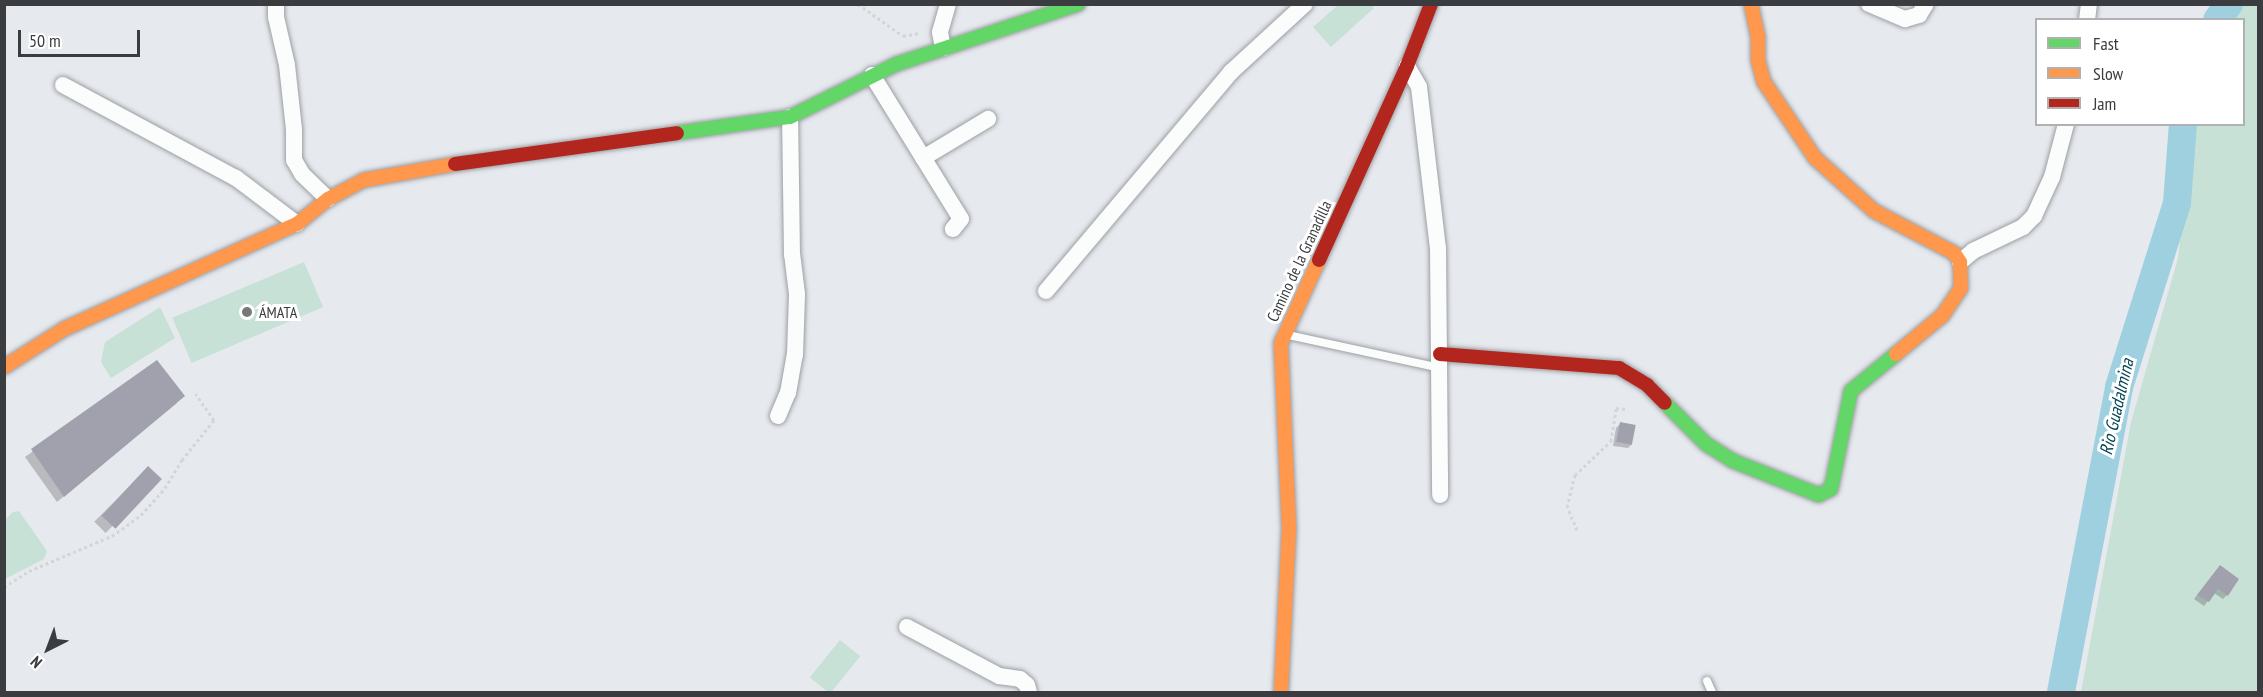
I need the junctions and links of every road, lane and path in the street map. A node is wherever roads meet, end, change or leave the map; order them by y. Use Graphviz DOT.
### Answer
graph roads {
  1 [pos="276,4"];
  2 [pos="858,4"];
  3 [pos="948,4"];
  4 [pos="1078,4"];
  5 [pos="1305,4"];
  6 [pos="1431,4"];
  7 [pos="1751,4"];
  8 [pos="1869,4"];
  9 [pos="1926,4"];
  10 [pos="920,33"];
  11 [pos="943,48"];
  12 [pos="1407,66"];
  13 [pos="872,75"];
  14 [pos="63,85"];
  15 [pos="790,117"];
  16 [pos="988,119"];
  17 [pos="2065,126"];
  18 [pos="923,158"];
  19 [pos="328,199"];
  20 [pos="297,224"];
  21 [pos="953,229"];
  22 [pos="1960,262"];
  23 [pos="1046,291"];
  24 [pos="1284,334"];
  25 [pos="1440,361"];
  26 [pos="4,367"];
  27 [pos="196,394"];
  28 [pos="1625,408"];
  29 [pos="778,416"];
  30 [pos="1440,495"];
  31 [pos="1577,530"];
  32 [pos="4,587"];
  33 [pos="907,627"];
  34 [pos="1707,681"];
  35 [pos="1029,693"];
  36 [pos="1281,693"];
  37 [pos="1712,693"];
  1 -- 19 [label="street"];
  2 -- 10 [label="path"];
  3 -- 11 [label="street"];
  4 -- 11 [label="street"];
  5 -- 23 [label="street"];
  6 -- 12 [label="street, Camino de la Granadilla"];
  7 -- 22 [label="street"];
  8 -- 9 [label="street"];
  11 -- 13 [label="street"];
  12 -- 24 [label="street, Camino de la Granadilla"];
  12 -- 25 [label="street"];
  13 -- 15 [label="street"];
  13 -- 18 [label="street"];
  14 -- 20 [label="street"];
  15 -- 19 [label="street"];
  15 -- 29 [label="street"];
  16 -- 18 [label="street"];
  17 -- 22 [label="street"];
  18 -- 21 [label="street"];
  19 -- 20 [label="street"];
  20 -- 26 [label="street"];
  22 -- 25 [label="street"];
  24 -- 25 [label="lane"];
  24 -- 36 [label="street, Camino de la Granadilla"];
  25 -- 30 [label="street"];
  27 -- 32 [label="path"];
  28 -- 31 [label="path"];
  33 -- 35 [label="street"];
  34 -- 37 [label="lane"];
}
